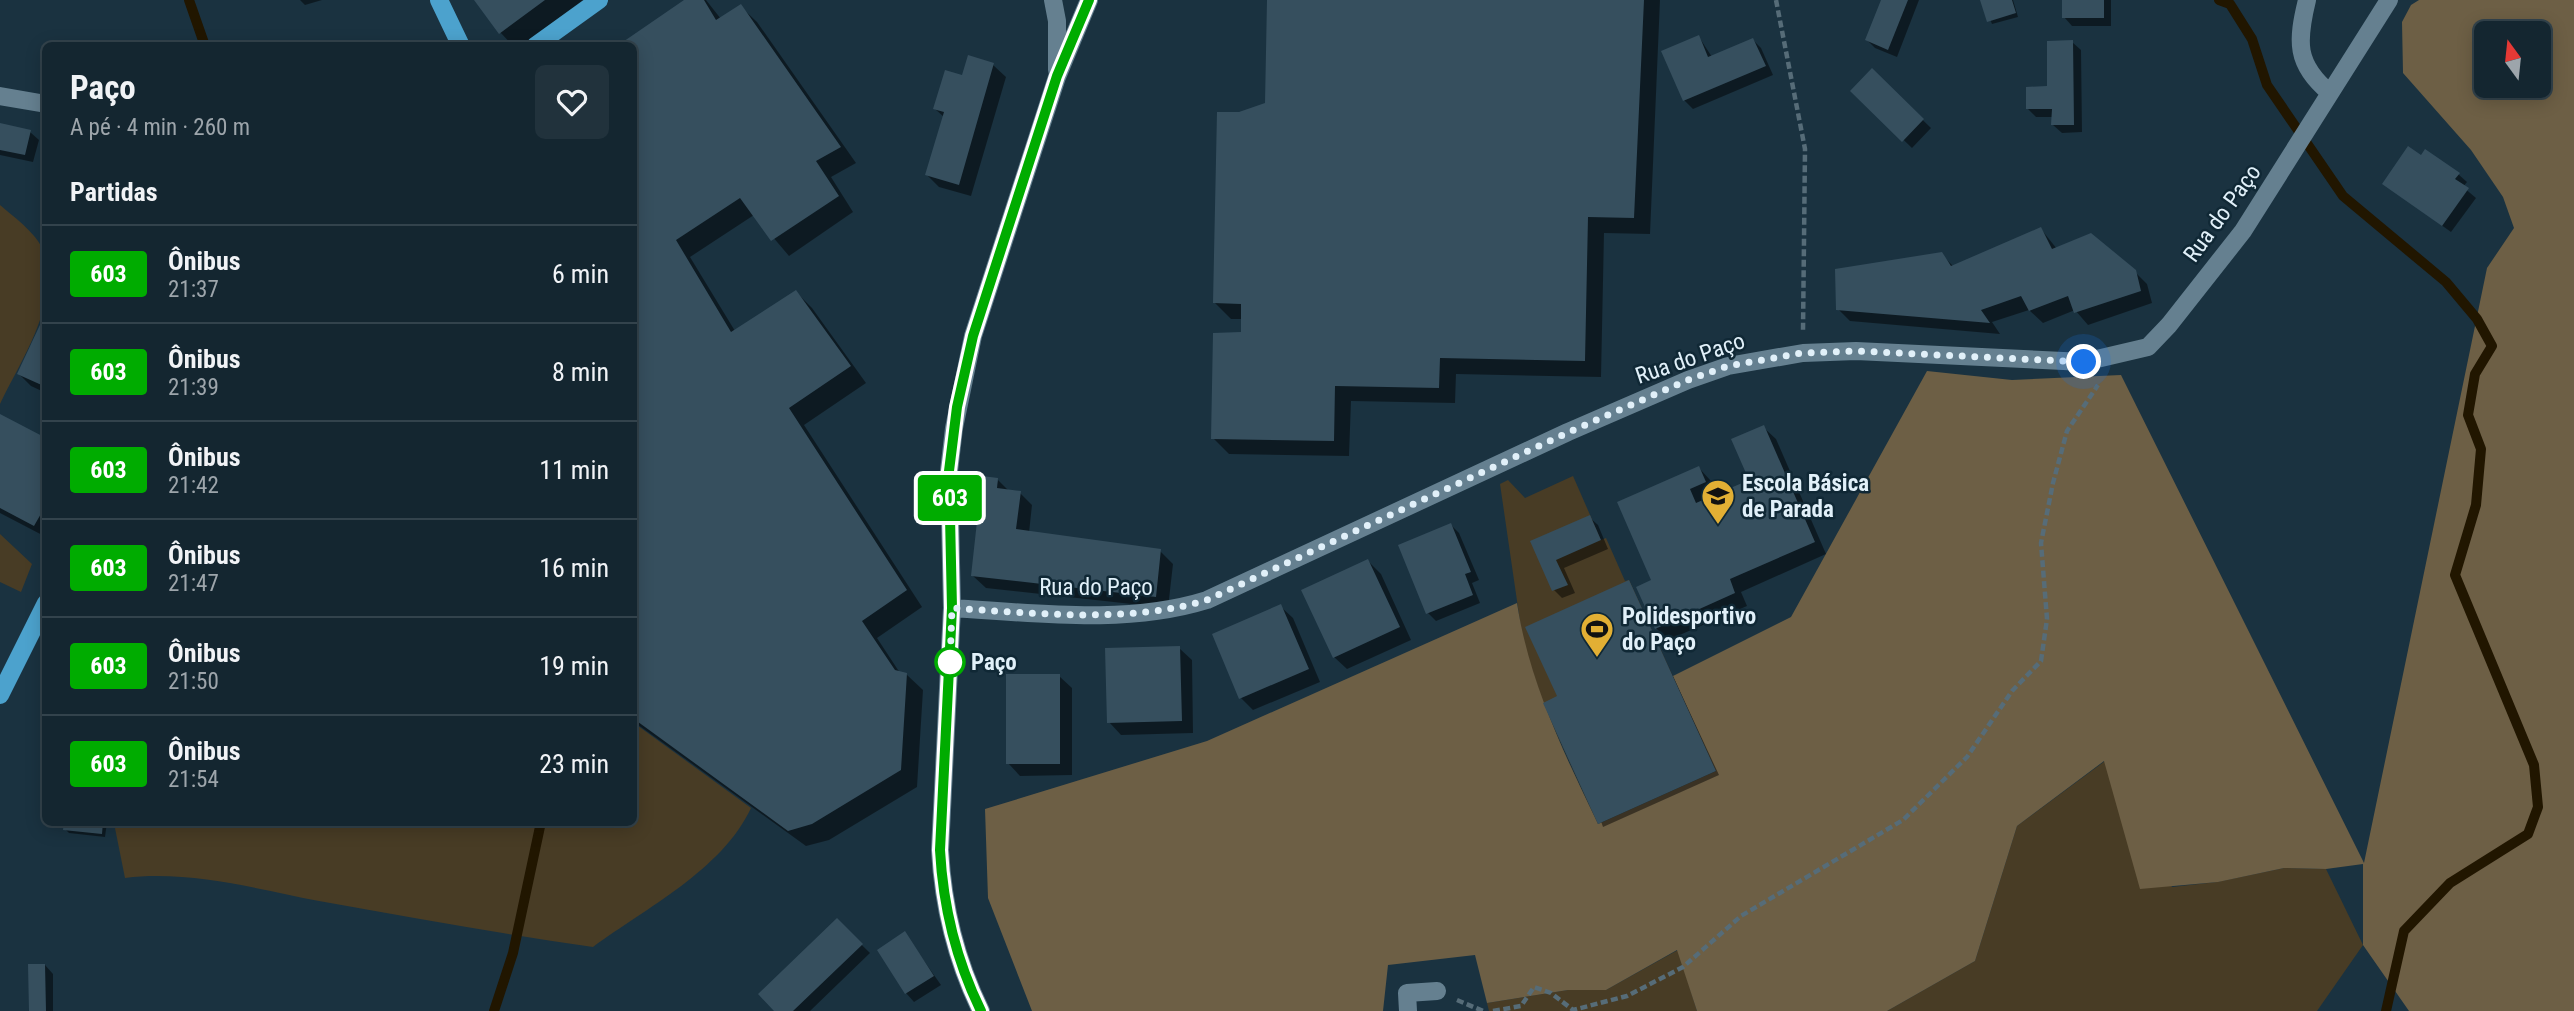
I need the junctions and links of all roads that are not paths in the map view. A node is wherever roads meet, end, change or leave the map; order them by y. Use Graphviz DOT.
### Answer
graph roads {
  1 [pos="439,0"];
  2 [pos="599,0"];
  3 [pos="1053,0"];
  4 [pos="1089,0"];
  5 [pos="2307,0"];
  6 [pos="2389,0"];
  7 [pos="459,42"];
  8 [pos="541,42"];
  9 [pos="1057,76"];
  10 [pos="2330,93"];
  11 [pos="0,96"];
  12 [pos="42,103"];
  13 [pos="952,608"];
  14 [pos="42,611"];
  15 [pos="0,695"];
  16 [pos="1437,991"];
  17 [pos="981,1011"];
  18 [pos="1408,1011"];
  1 -- 7 [label="main road"];
  2 -- 8 [label="main road"];
  3 -- 9 [label="street"];
  4 -- 9 [label="street"];
  5 -- 10 [label="street"];
  6 -- 10 [label="street, Rua do Paço"];
  9 -- 13 [label="street"];
  10 -- 13 [label="street, Rua do Paço"];
  11 -- 12 [label="street"];
  13 -- 17 [label="street"];
  14 -- 15 [label="main road"];
  16 -- 18 [label="street"];
}
